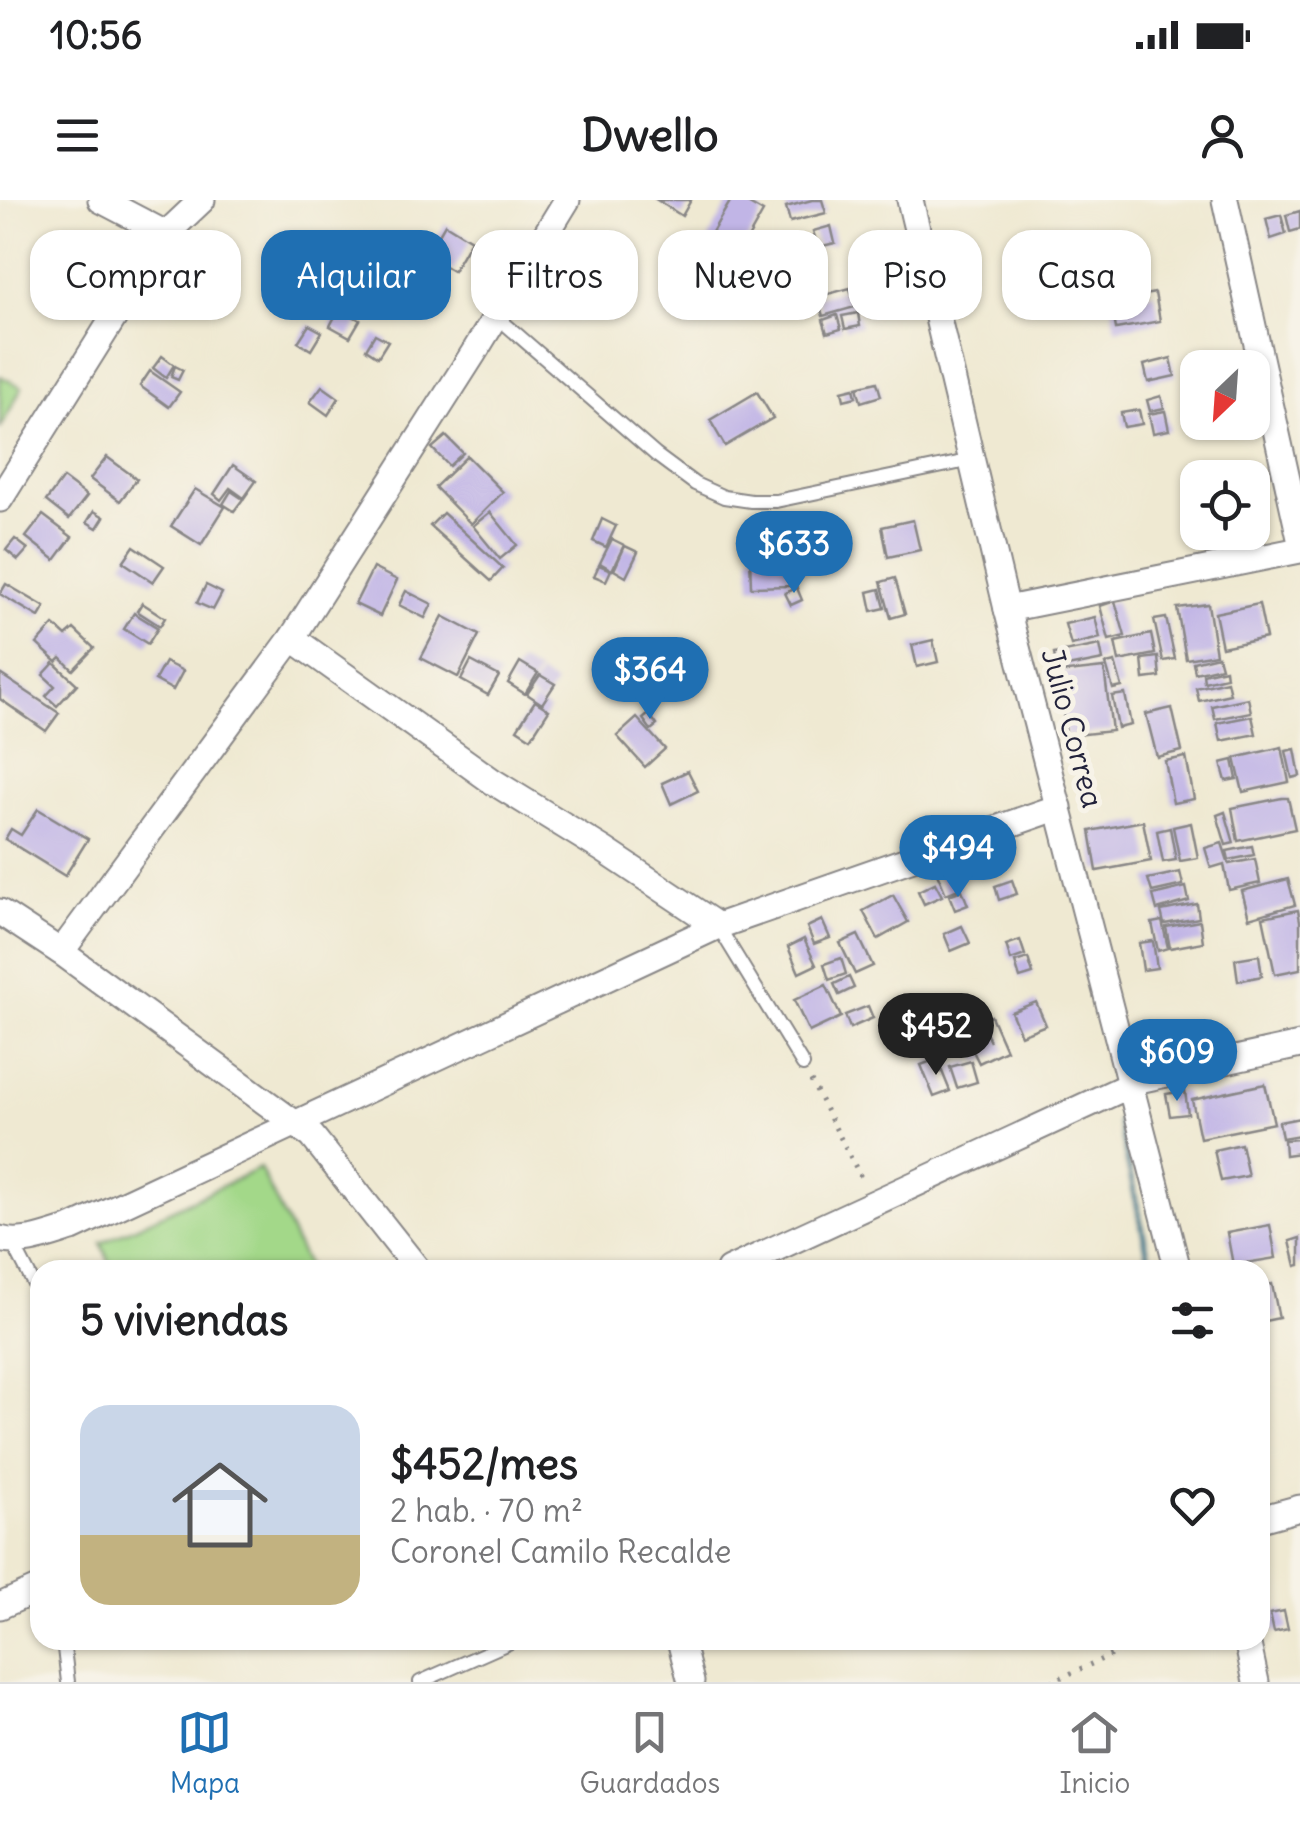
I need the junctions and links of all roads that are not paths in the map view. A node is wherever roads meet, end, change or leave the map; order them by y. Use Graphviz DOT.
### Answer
graph roads {
  1 [pos="101,200"];
  2 [pos="202,200"];
  3 [pos="567,200"];
  4 [pos="910,200"];
  5 [pos="1225,200"];
  6 [pos="158,230"];
  7 [pos="170,230"];
  8 [pos="549,230"];
  9 [pos="112,320"];
  10 [pos="493,320"];
  11 [pos="501,320"];
  12 [pos="972,460"];
  13 [pos="0,499"];
  14 [pos="1300,538"];
  15 [pos="1300,550"];
  16 [pos="1007,608"];
  17 [pos="292,638"];
  18 [pos="1059,807"];
  19 [pos="0,912"];
  20 [pos="718,926"];
  21 [pos="61,952"];
  22 [pos="1300,1045"];
  23 [pos="803,1065"];
  24 [pos="1131,1084"];
  25 [pos="298,1124"];
  26 [pos="3,1240"];
  27 [pos="410,1260"];
  28 [pos="751,1260"];
  29 [pos="1175,1260"];
  30 [pos="30,1281"];
  31 [pos="1300,1509"];
  32 [pos="1270,1516"];
  33 [pos="30,1592"];
  34 [pos="0,1606"];
  35 [pos="63,1650"];
  36 [pos="492,1650"];
  37 [pos="683,1650"];
  38 [pos="1249,1650"];
  39 [pos="68,1682"];
  40 [pos="420,1682"];
  41 [pos="691,1682"];
  42 [pos="1256,1682"];
  1 -- 6 [label="street"];
  2 -- 7 [label="street"];
  3 -- 8 [label="street"];
  4 -- 12 [label="street, Julio Correa"];
  5 -- 14 [label="street"];
  9 -- 13 [label="street"];
  10 -- 17 [label="street"];
  11 -- 12 [label="lane"];
  12 -- 16 [label="street, Julio Correa"];
  15 -- 16 [label="street"];
  16 -- 18 [label="street, Julio Correa"];
  17 -- 20 [label="street"];
  17 -- 21 [label="street"];
  18 -- 20 [label="street"];
  18 -- 24 [label="street, Julio Correa"];
  19 -- 21 [label="street"];
  20 -- 23 [label="lane"];
  20 -- 25 [label="street"];
  21 -- 25 [label="street"];
  22 -- 24 [label="street"];
  24 -- 28 [label="street"];
  24 -- 29 [label="street, Julio Correa"];
  25 -- 26 [label="street"];
  25 -- 27 [label="street"];
  26 -- 30 [label="lane"];
  31 -- 32 [label="street"];
  33 -- 34 [label="street"];
  35 -- 39 [label="lane"];
  36 -- 40 [label="lane"];
  37 -- 41 [label="street"];
  38 -- 42 [label="street"];
}
